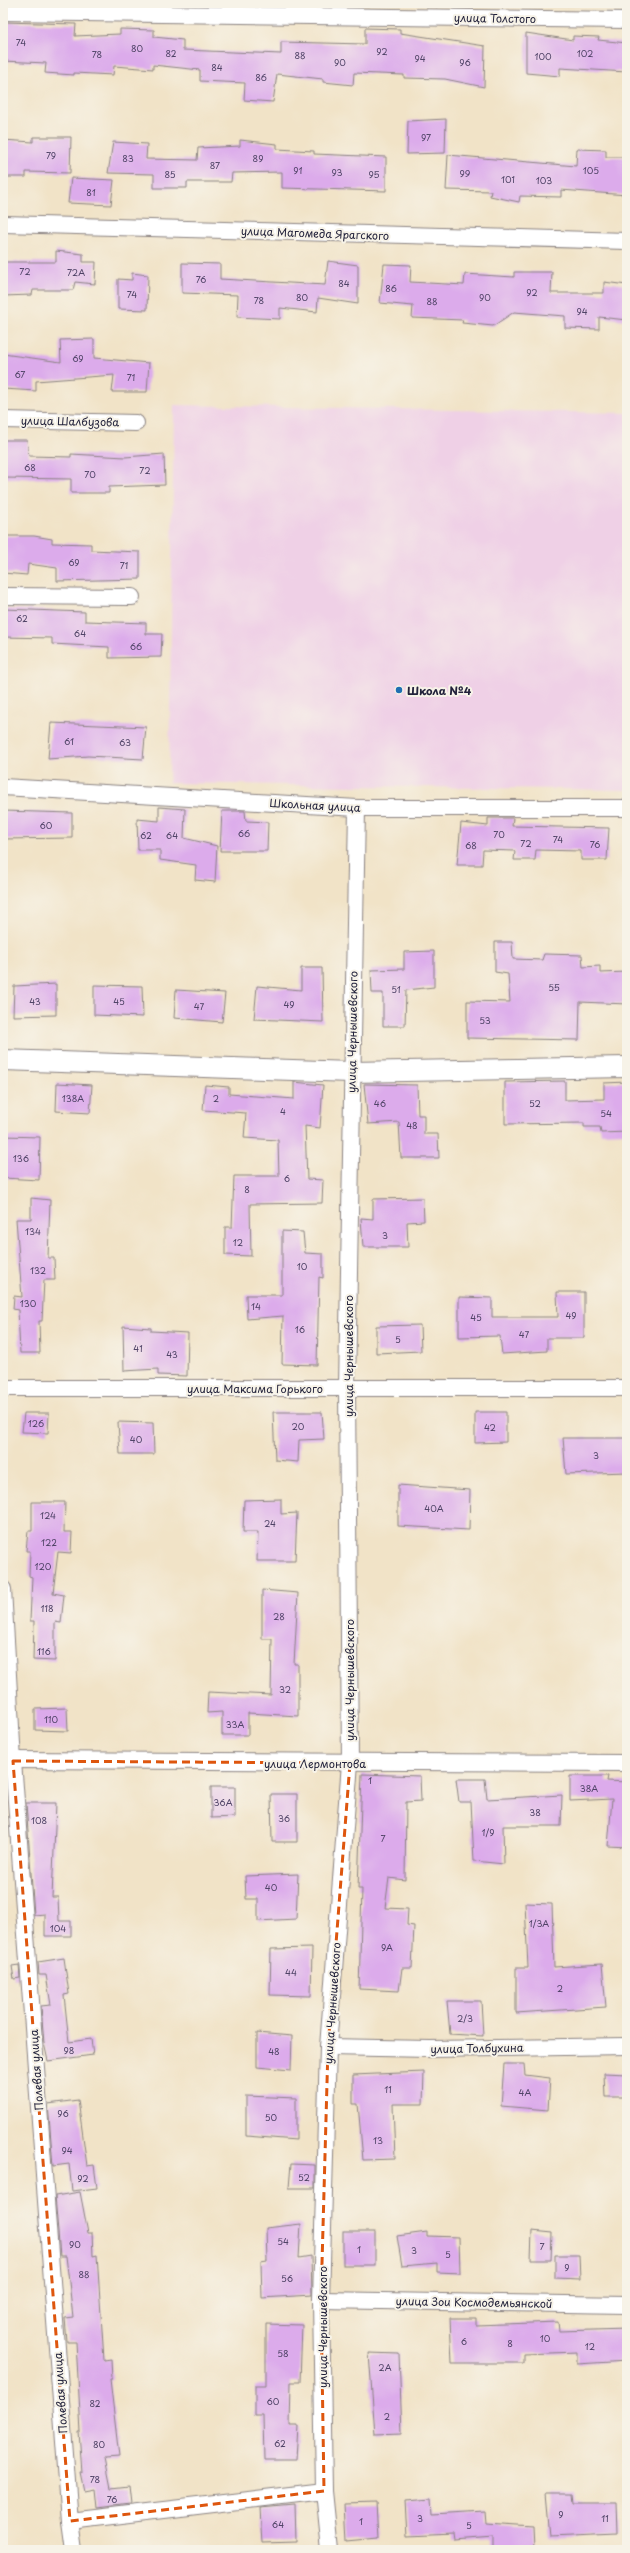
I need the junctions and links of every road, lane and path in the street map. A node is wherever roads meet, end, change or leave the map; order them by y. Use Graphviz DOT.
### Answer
graph roads {
  1 [pos="3,12"];
  2 [pos="627,20"];
  3 [pos="3,224"];
  4 [pos="627,241"];
  5 [pos="3,420"];
  6 [pos="136,423"];
  7 [pos="3,596"];
  8 [pos="132,597"];
  9 [pos="3,787"];
  10 [pos="357,808"];
  11 [pos="627,808"];
  12 [pos="3,1060"];
  13 [pos="627,1067"];
  14 [pos="351,1072"];
  15 [pos="3,1388"];
  16 [pos="347,1388"];
  17 [pos="627,1388"];
  18 [pos="3,1589"];
  19 [pos="8,1761"];
  20 [pos="350,1763"];
  21 [pos="627,1763"];
  22 [pos="627,2046"];
  23 [pos="328,2047"];
  24 [pos="321,2300"];
  25 [pos="627,2305"];
  26 [pos="324,2491"];
  27 [pos="70,2521"];
  28 [pos="74,2550"];
  29 [pos="330,2550"];
  1 -- 2 [label="street, улица Толстого"];
  3 -- 4 [label="street, улица Магомеда Ярагского"];
  5 -- 6 [label="street, улица Шалбузова"];
  7 -- 8 [label="street"];
  9 -- 10 [label="street, Школьная улица"];
  10 -- 11 [label="street, Школьная улица"];
  10 -- 14 [label="street, улица Чернышевского"];
  12 -- 14 [label="street"];
  13 -- 14 [label="street"];
  14 -- 16 [label="street, улица Чернышевского"];
  15 -- 16 [label="street, улица Максима Горького"];
  16 -- 17 [label="street, улица Максима Горького"];
  16 -- 20 [label="street, улица Чернышевского"];
  18 -- 19 [label="street, Полевая улица"];
  19 -- 20 [label="street, улица Лермонтова"];
  19 -- 27 [label="street, Полевая улица"];
  20 -- 21 [label="street, улица Лермонтова"];
  20 -- 23 [label="street, улица Чернышевского"];
  22 -- 23 [label="street, улица Толбухина"];
  23 -- 24 [label="street, улица Чернышевского"];
  24 -- 25 [label="street, улица Зои Космодемьянской"];
  24 -- 26 [label="street, улица Чернышевского"];
  26 -- 27 [label="street"];
  26 -- 29 [label="street, улица Чернышевского"];
  27 -- 28 [label="street, Полевая улица"];
}
